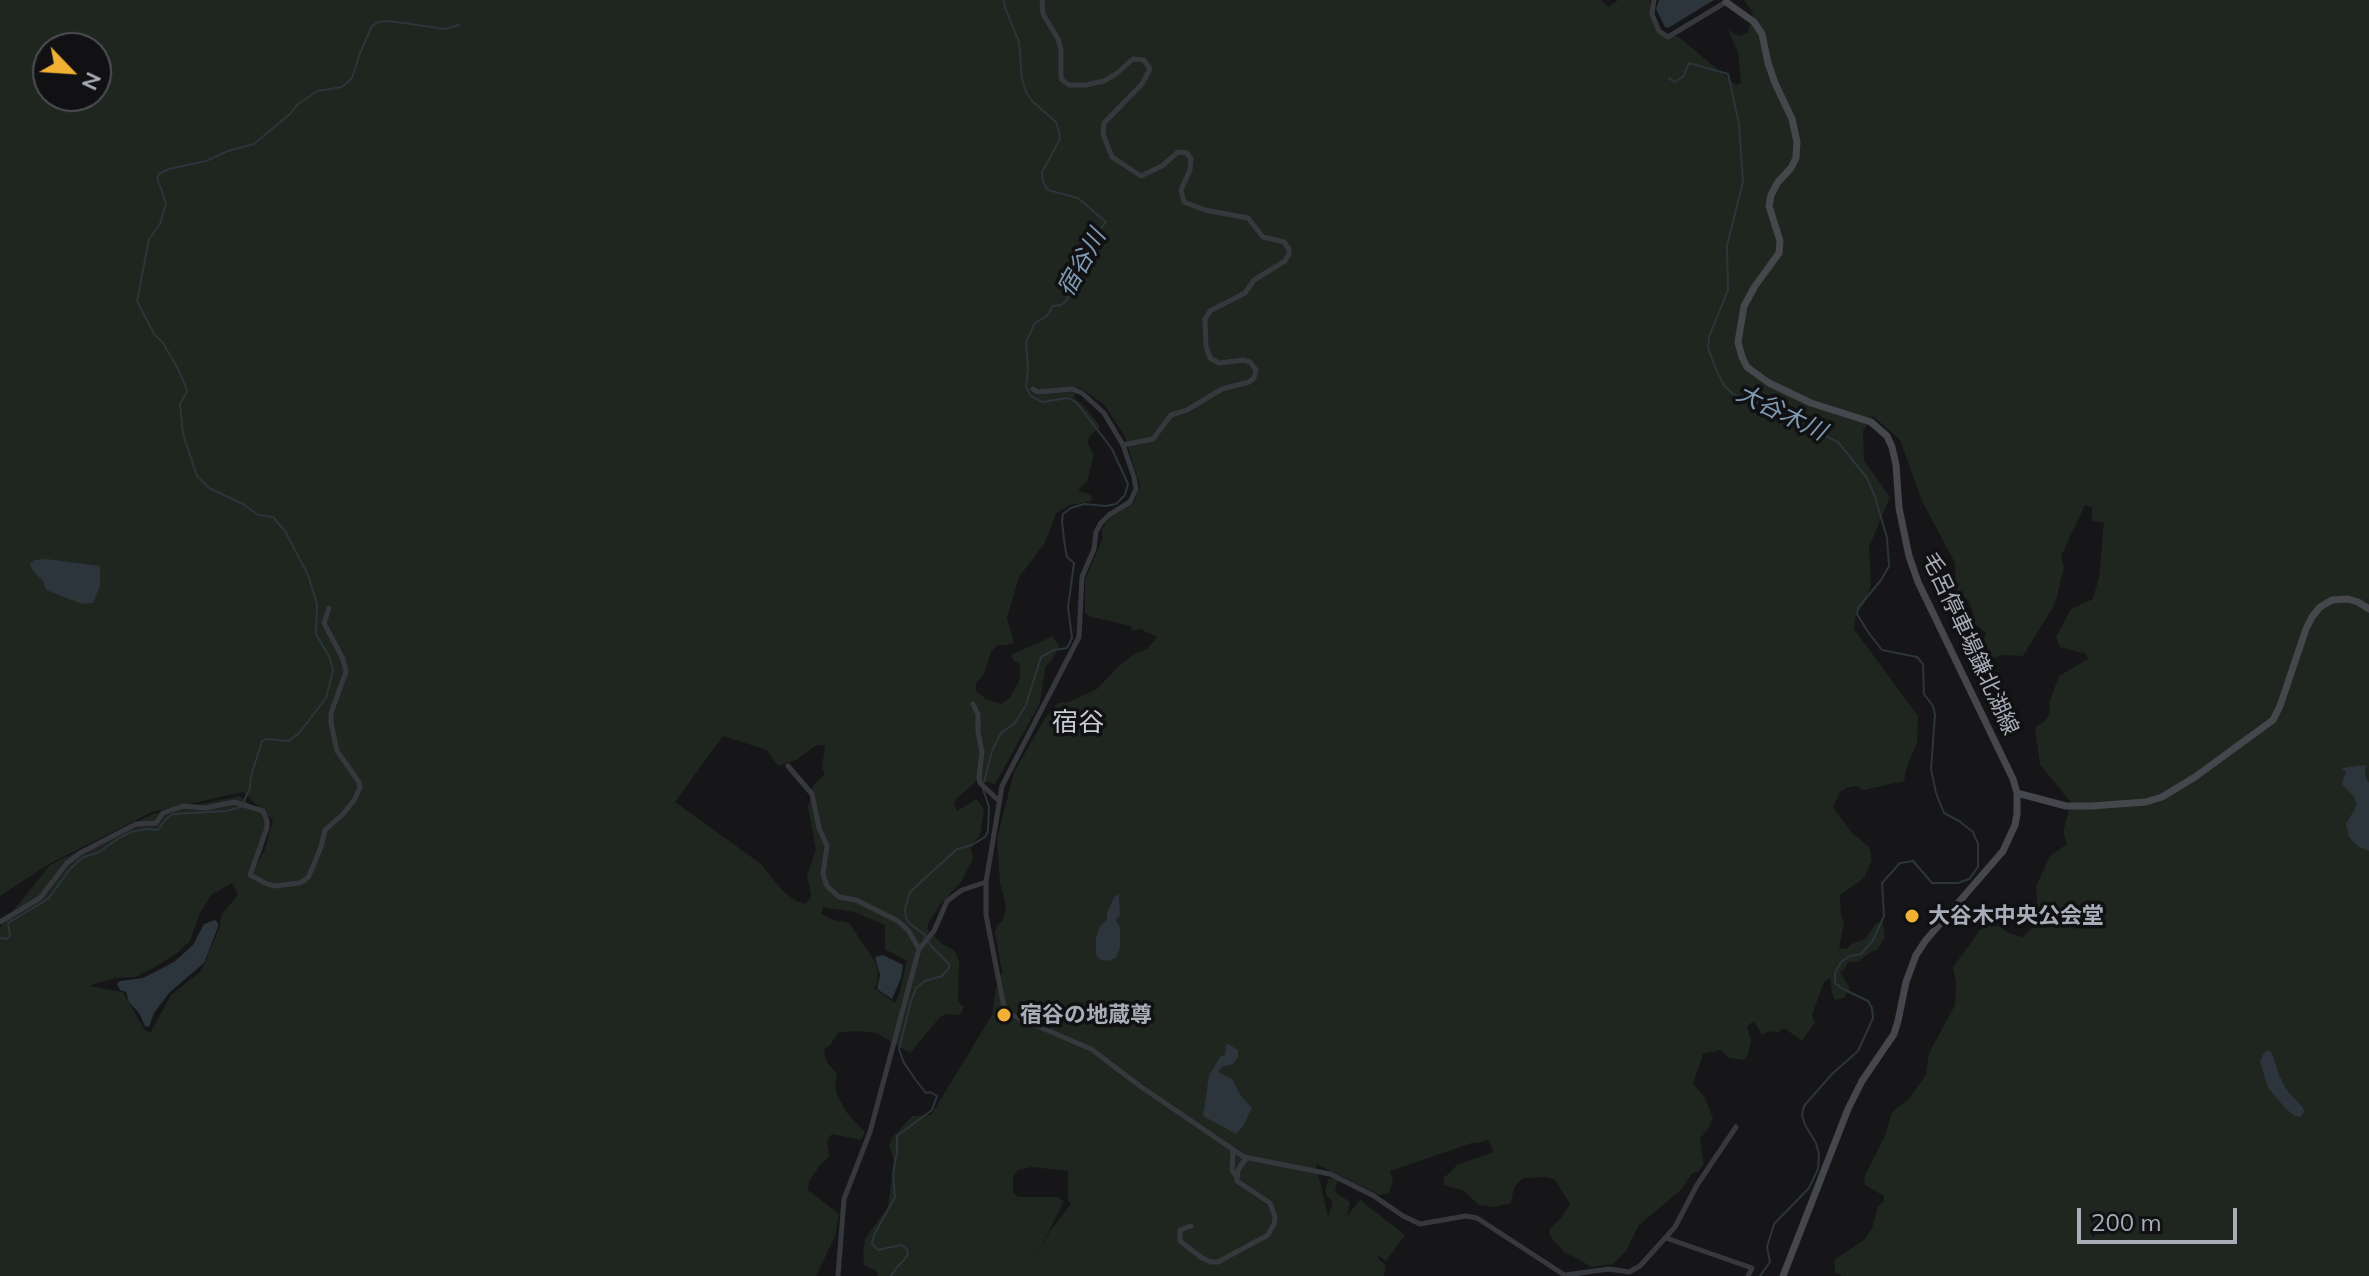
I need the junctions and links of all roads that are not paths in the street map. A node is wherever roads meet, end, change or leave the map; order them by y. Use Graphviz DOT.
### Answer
graph roads {
  1 [pos="1042,0"];
  2 [pos="1654,0"];
  3 [pos="1726,1"];
  4 [pos="1033,389"];
  5 [pos="1123,445"];
  6 [pos="329,608"];
  7 [pos="2369,609"];
  8 [pos="973,704"];
  9 [pos="788,766"];
  10 [pos="2017,793"];
  11 [pos="1000,802"];
  12 [pos="986,882"];
  13 [pos="0,922"];
  14 [pos="919,949"];
  15 [pos="1736,1127"];
  16 [pos="1233,1150"];
  17 [pos="1246,1158"];
  18 [pos="1236,1176"];
  19 [pos="1191,1226"];
  20 [pos="1666,1238"];
  21 [pos="838,1276"];
  22 [pos="1566,1276"];
  23 [pos="1748,1276"];
  24 [pos="1783,1276"];
  1 -- 5 [label="street"];
  2 -- 3 [label="street"];
  3 -- 10 [label="main road, 毛呂停車場鎌北湖線"];
  4 -- 5 [label="street"];
  5 -- 11 [label="street"];
  6 -- 13 [label="street"];
  7 -- 10 [label="main road"];
  8 -- 11 [label="street"];
  9 -- 14 [label="street"];
  10 -- 24 [label="main road, 毛呂停車場鎌北湖線"];
  11 -- 12 [label="street"];
  12 -- 14 [label="street"];
  12 -- 16 [label="street"];
  14 -- 21 [label="street"];
  15 -- 20 [label="street"];
  16 -- 17 [label="street"];
  16 -- 18 [label="street"];
  17 -- 18 [label="street"];
  17 -- 22 [label="street"];
  18 -- 19 [label="street"];
  20 -- 22 [label="street"];
  20 -- 23 [label="street"];
}
